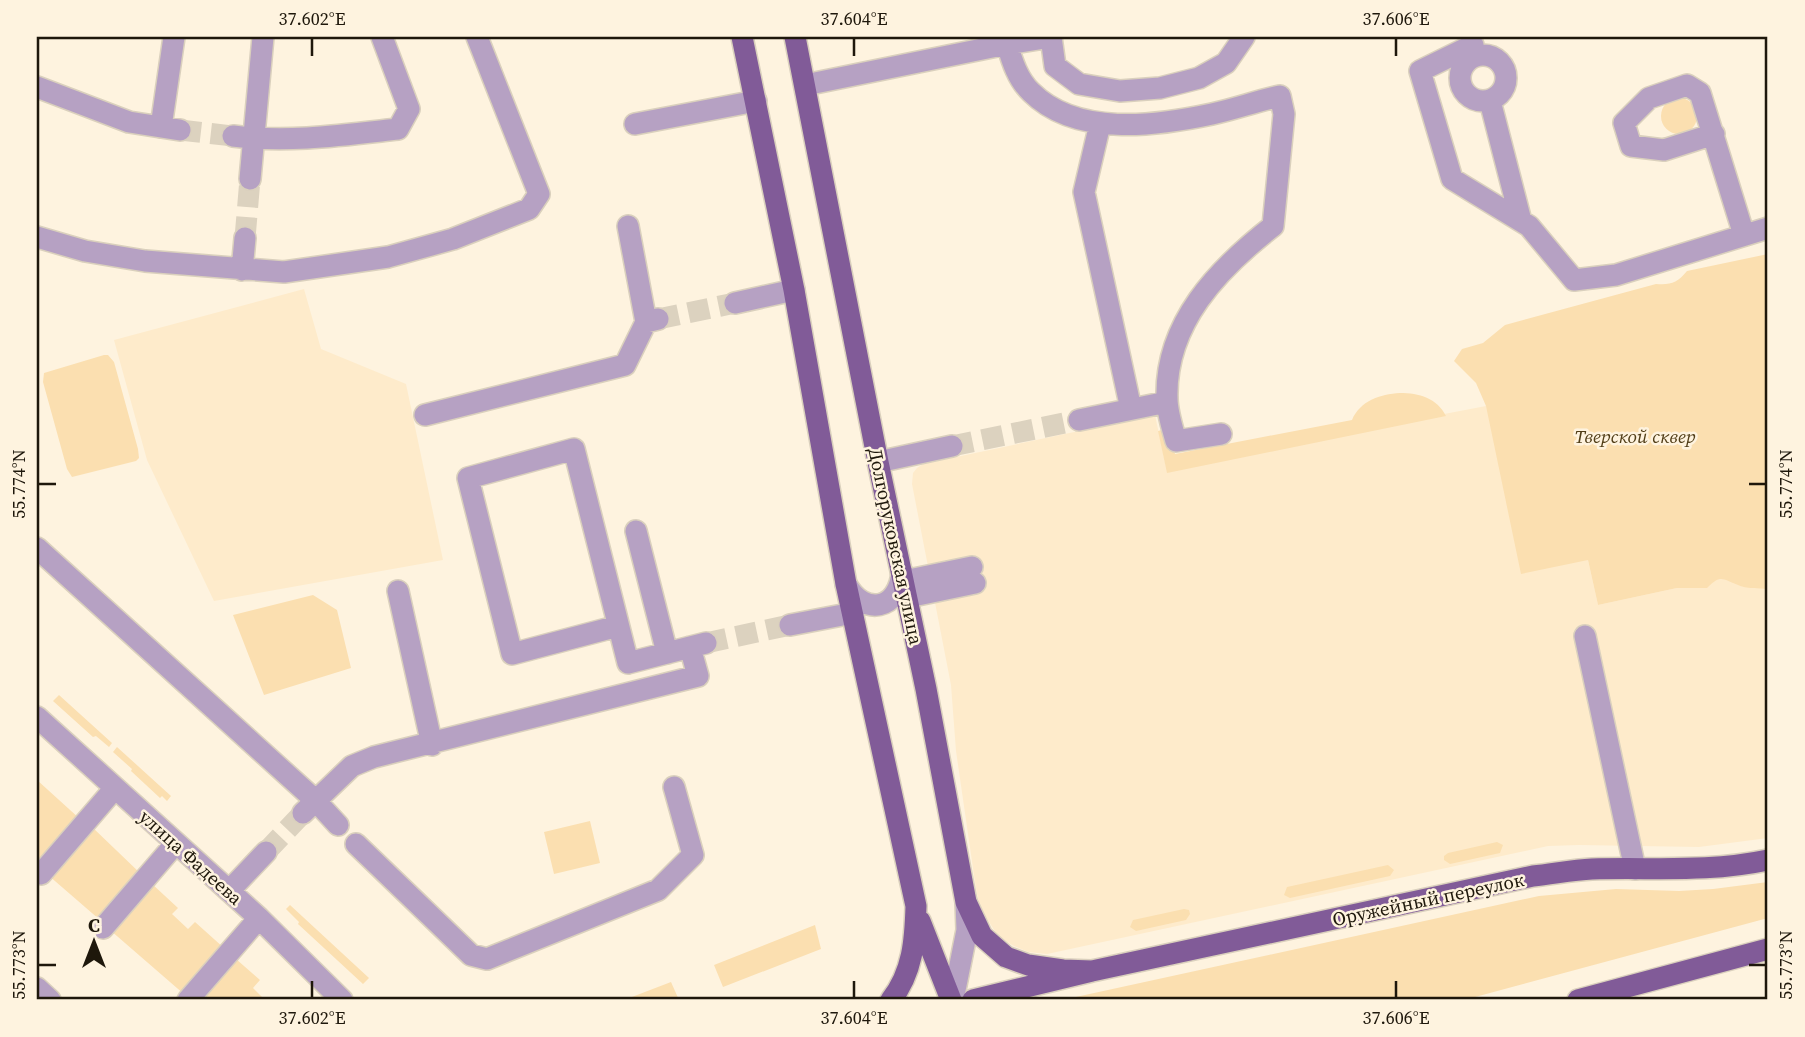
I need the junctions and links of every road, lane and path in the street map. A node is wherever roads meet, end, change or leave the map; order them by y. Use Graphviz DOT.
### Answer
graph roads {
  1 [pos="174,37"];
  2 [pos="264,37"];
  3 [pos="382,37"];
  4 [pos="477,37"];
  5 [pos="795,37"];
  6 [pos="1244,37"];
  7 [pos="742,38"];
  8 [pos="1007,44"];
  9 [pos="960,45"];
  10 [pos="1473,46"];
  11 [pos="805,85"];
  12 [pos="37,87"];
  13 [pos="756,101"];
  14 [pos="1490,101"];
  15 [pos="635,124"];
  16 [pos="1100,124"];
  17 [pos="1714,134"];
  18 [pos="244,138"];
  19 [pos="250,179"];
  20 [pos="1521,221"];
  21 [pos="628,226"];
  22 [pos="1768,228"];
  23 [pos="1744,235"];
  24 [pos="37,237"];
  25 [pos="245,238"];
  26 [pos="242,270"];
  27 [pos="794,290"];
  28 [pos="735,303"];
  29 [pos="1167,402"];
  30 [pos="1131,409"];
  31 [pos="425,415"];
  32 [pos="1079,420"];
  33 [pos="1220,434"];
  34 [pos="952,446"];
  35 [pos="878,462"];
  36 [pos="636,531"];
  37 [pos="37,548"];
  38 [pos="974,575"];
  39 [pos="846,584"];
  40 [pos="905,584"];
  41 [pos="398,591"];
  42 [pos="853,613"];
  43 [pos="790,625"];
  44 [pos="618,626"];
  45 [pos="1585,636"];
  46 [pos="667,653"];
  47 [pos="37,717"];
  48 [pos="432,744"];
  49 [pos="674,787"];
  50 [pos="115,788"];
  51 [pos="309,806"];
  52 [pos="338,825"];
  53 [pos="176,843"];
  54 [pos="356,844"];
  55 [pos="266,852"];
  56 [pos="1768,860"];
  57 [pos="1635,869"];
  58 [pos="41,874"];
  59 [pos="229,891"];
  60 [pos="965,902"];
  61 [pos="916,906"];
  62 [pos="259,918"];
  63 [pos="103,928"];
  64 [pos="1768,949"];
  65 [pos="1092,971"];
  66 [pos="37,988"];
  67 [pos="50,1000"];
  68 [pos="188,1000"];
  69 [pos="342,1000"];
  70 [pos="891,1000"];
  71 [pos="952,1000"];
  72 [pos="973,1000"];
  73 [pos="1578,1000"];
  1 -- 12 [label="street"];
  2 -- 18 [label="street"];
  3 -- 18 [label="street"];
  4 -- 26 [label="street"];
  5 -- 11 [label="main road, Долгоруковская улица"];
  6 -- 8 [label="street"];
  7 -- 13 [label="main road"];
  8 -- 9 [label="street"];
  8 -- 16 [label="street"];
  9 -- 11 [label="street"];
  10 -- 14 [label="street"];
  10 -- 14 [label="street"];
  10 -- 20 [label="street"];
  11 -- 35 [label="main road, Долгоруковская улица"];
  13 -- 15 [label="street"];
  13 -- 27 [label="main road"];
  14 -- 20 [label="street"];
  16 -- 29 [label="street"];
  16 -- 30 [label="street"];
  17 -- 23 [label="street"];
  18 -- 19 [label="street"];
  20 -- 23 [label="street"];
  21 -- 31 [label="street"];
  22 -- 23 [label="street"];
  24 -- 26 [label="street"];
  25 -- 26 [label="street"];
  27 -- 28 [label="street"];
  27 -- 39 [label="main road"];
  29 -- 30 [label="street"];
  29 -- 33 [label="street"];
  30 -- 32 [label="street"];
  34 -- 35 [label="street"];
  35 -- 40 [label="main road, Долгоруковская улица"];
  36 -- 46 [label="street"];
  37 -- 51 [label="street"];
  38 -- 40 [label="street"];
  39 -- 40 [label="street"];
  39 -- 42 [label="main road"];
  40 -- 60 [label="main road, Долгоруковская улица"];
  41 -- 48 [label="street"];
  42 -- 43 [label="street"];
  42 -- 61 [label="main road"];
  44 -- 44 [label="street"];
  44 -- 46 [label="street"];
  45 -- 57 [label="street"];
  46 -- 48 [label="street"];
  47 -- 50 [label="street, улица Фадеева"];
  48 -- 51 [label="street"];
  49 -- 54 [label="street"];
  50 -- 53 [label="street, улица Фадеева"];
  50 -- 58 [label="street"];
  51 -- 52 [label="street"];
  53 -- 59 [label="street, улица Фадеева"];
  53 -- 63 [label="street"];
  55 -- 59 [label="street"];
  56 -- 57 [label="main road, Оружейный переулок"];
  57 -- 65 [label="main road, Оружейный переулок"];
  59 -- 62 [label="street, улица Фадеева"];
  60 -- 65 [label="main road, Долгоруковская улица"];
  60 -- 71 [label="street"];
  61 -- 70 [label="main road"];
  61 -- 71 [label="main road"];
  62 -- 68 [label="street"];
  62 -- 69 [label="street, улица Фадеева"];
  64 -- 73 [label="main road"];
  65 -- 72 [label="main road"];
  66 -- 67 [label="street"];
}
